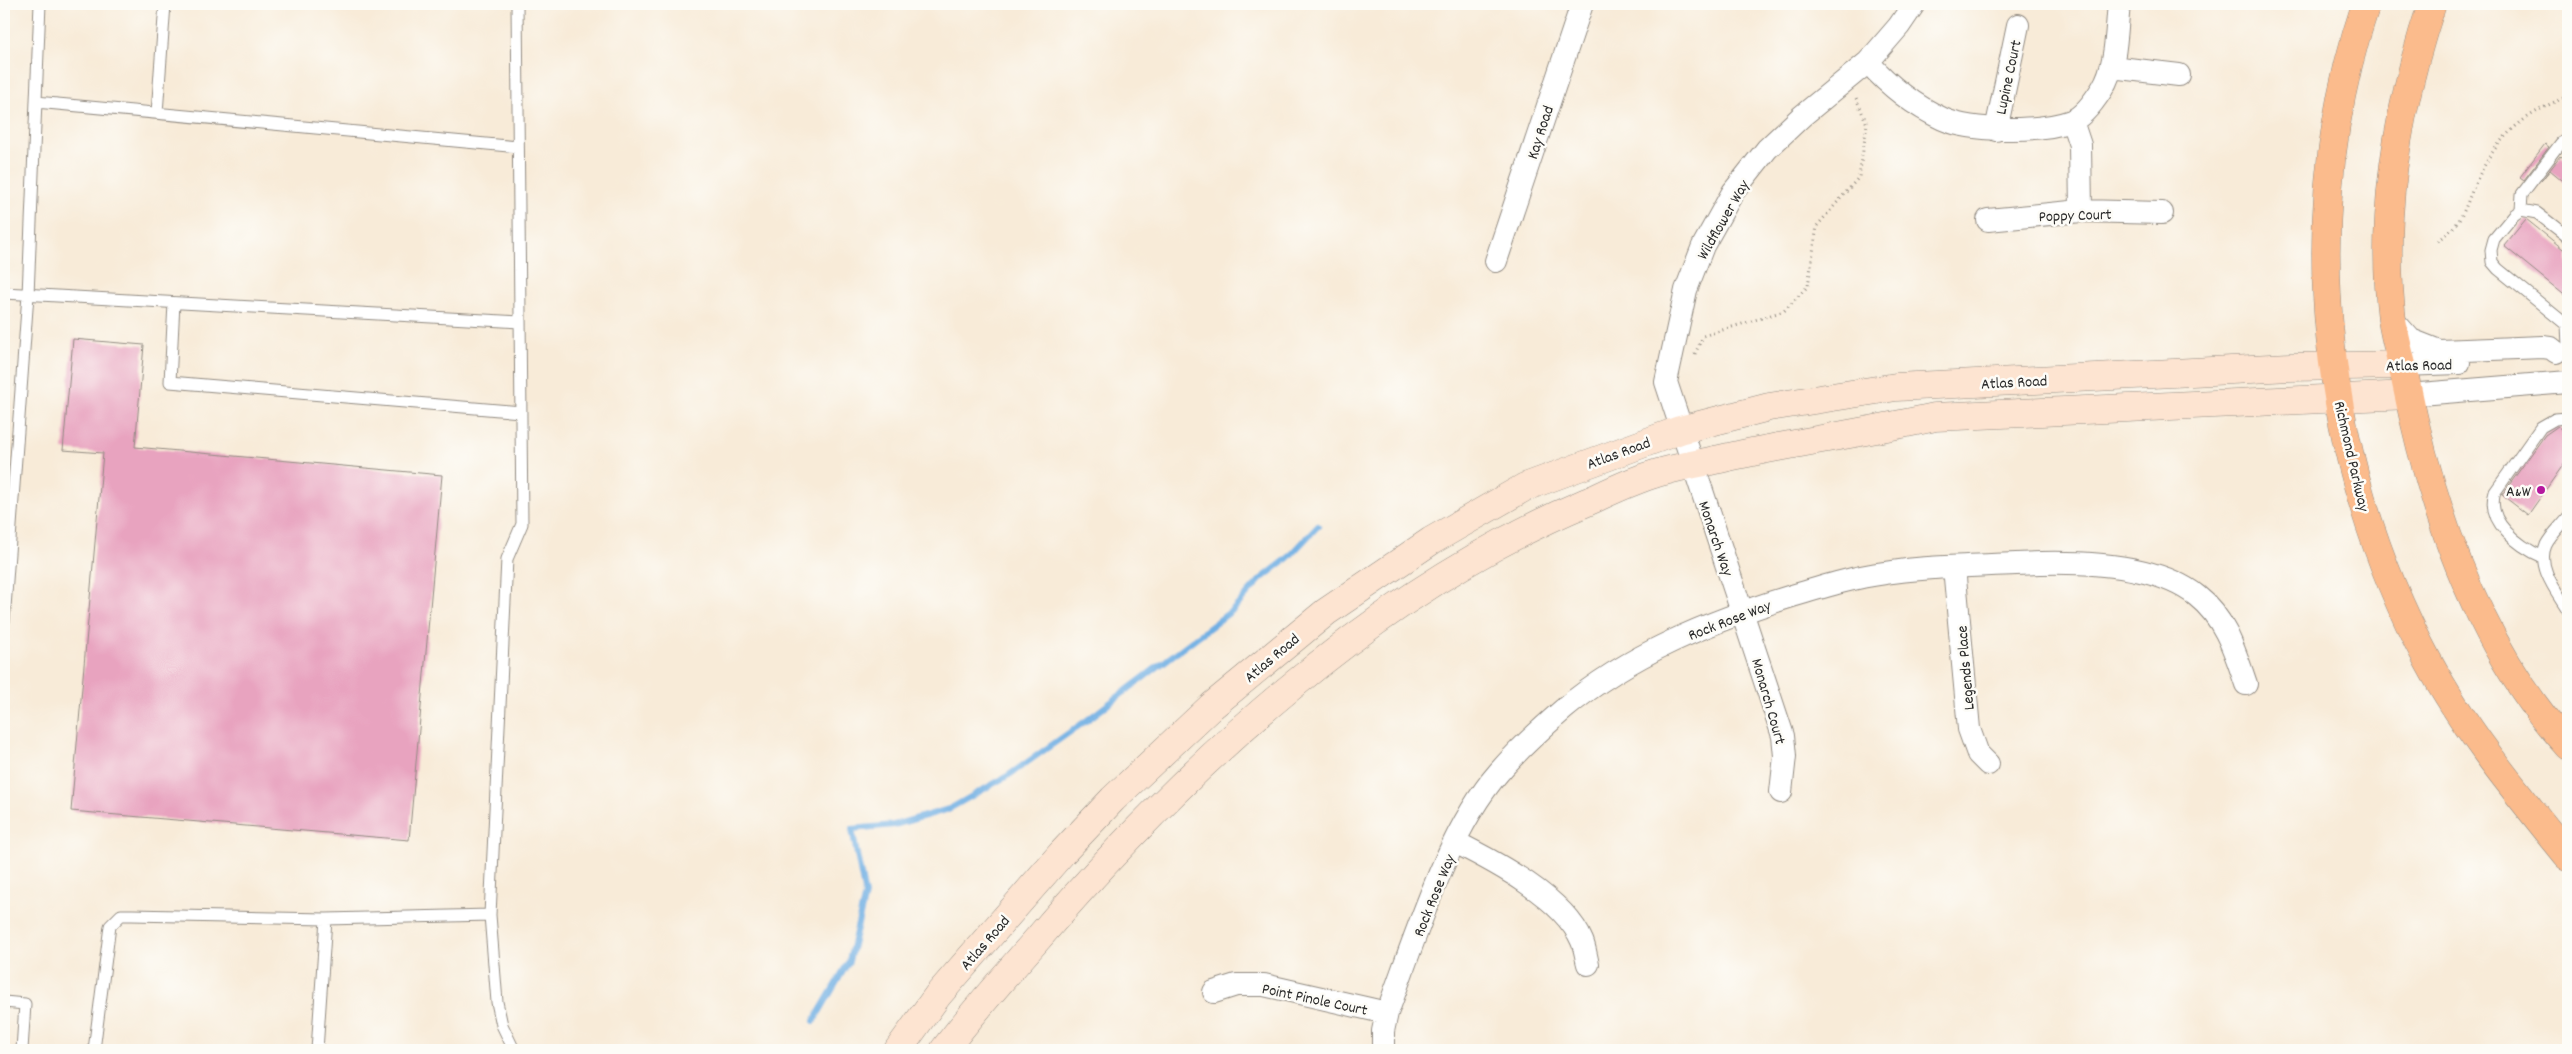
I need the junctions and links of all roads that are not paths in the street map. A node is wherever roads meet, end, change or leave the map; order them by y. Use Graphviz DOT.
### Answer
graph roads {
  1 [pos="40,4"];
  2 [pos="165,4"];
  3 [pos="517,4"];
  4 [pos="1582,4"];
  5 [pos="1914,4"];
  6 [pos="2119,4"];
  7 [pos="2366,4"];
  8 [pos="2432,4"];
  9 [pos="2018,25"];
  10 [pos="1868,62"];
  11 [pos="2111,67"];
  12 [pos="2179,75"];
  13 [pos="36,102"];
  14 [pos="157,113"];
  15 [pos="2072,121"];
  16 [pos="1996,130"];
  17 [pos="2568,139"];
  18 [pos="518,147"];
  19 [pos="2521,210"];
  20 [pos="2081,211"];
  21 [pos="2162,213"];
  22 [pos="1988,220"];
  23 [pos="2568,237"];
  24 [pos="1496,261"];
  25 [pos="4,293"];
  26 [pos="28,295"];
  27 [pos="174,303"];
  28 [pos="2392,319"];
  29 [pos="520,322"];
  30 [pos="2568,326"];
  31 [pos="2565,352"];
  32 [pos="2334,365"];
  33 [pos="2402,365"];
  34 [pos="2568,382"];
  35 [pos="2495,389"];
  36 [pos="2408,395"];
  37 [pos="2339,397"];
  38 [pos="521,412"];
  39 [pos="2568,418"];
  40 [pos="1680,430"];
  41 [pos="1692,465"];
  42 [pos="2568,517"];
  43 [pos="2543,557"];
  44 [pos="1954,567"];
  45 [pos="2568,610"];
  46 [pos="1743,611"];
  47 [pos="4,621"];
  48 [pos="2246,684"];
  49 [pos="2568,746"];
  50 [pos="1988,764"];
  51 [pos="1780,792"];
  52 [pos="1455,842"];
  53 [pos="2568,856"];
  54 [pos="490,915"];
  55 [pos="326,919"];
  56 [pos="1588,964"];
  57 [pos="1214,992"];
  58 [pos="4,1002"];
  59 [pos="1387,1014"];
  60 [pos="22,1050"];
  61 [pos="94,1050"];
  62 [pos="317,1050"];
  63 [pos="514,1050"];
  64 [pos="898,1050"];
  65 [pos="944,1050"];
  66 [pos="1384,1050"];
  1 -- 13 [label="lane"];
  2 -- 14 [label="lane"];
  3 -- 18 [label="lane"];
  4 -- 24 [label="street, Kay Road"];
  5 -- 10 [label="street, Wildflower Way"];
  6 -- 11 [label="street"];
  7 -- 32 [label="highway, Richmond Parkway"];
  8 -- 28 [label="highway"];
  9 -- 16 [label="street, Lupine Court"];
  10 -- 16 [label="street"];
  10 -- 40 [label="street, Wildflower Way"];
  11 -- 12 [label="street"];
  11 -- 15 [label="street"];
  13 -- 14 [label="lane"];
  13 -- 26 [label="lane"];
  14 -- 18 [label="lane"];
  15 -- 16 [label="street"];
  15 -- 20 [label="street"];
  17 -- 19 [label="lane"];
  18 -- 29 [label="lane"];
  19 -- 23 [label="lane"];
  19 -- 30 [label="lane"];
  20 -- 21 [label="street, Poppy Court"];
  20 -- 22 [label="street, Poppy Court"];
  25 -- 26 [label="lane"];
  26 -- 27 [label="lane"];
  26 -- 47 [label="lane"];
  27 -- 29 [label="lane"];
  27 -- 38 [label="lane"];
  28 -- 31 [label="street, Atlas Road"];
  28 -- 33 [label="highway"];
  29 -- 38 [label="lane"];
  30 -- 31 [label="lane"];
  31 -- 33 [label="street, Atlas Road"];
  31 -- 35 [label="street, Atlas Road"];
  32 -- 33 [label="street, Atlas Road"];
  32 -- 37 [label="highway, Richmond Parkway"];
  32 -- 40 [label="street, Atlas Road"];
  33 -- 36 [label="highway"];
  34 -- 35 [label="street, Atlas Road"];
  35 -- 36 [label="street, Atlas Road"];
  36 -- 37 [label="street, Atlas Road"];
  36 -- 49 [label="highway"];
  37 -- 41 [label="street, Atlas Road"];
  37 -- 53 [label="highway, Richmond Parkway"];
  38 -- 54 [label="lane"];
  39 -- 43 [label="lane"];
  40 -- 41 [label="street, Wildflower Way"];
  40 -- 64 [label="street, Atlas Road"];
  41 -- 46 [label="street, Monarch Way"];
  41 -- 65 [label="street, Atlas Road"];
  42 -- 43 [label="lane"];
  43 -- 45 [label="lane"];
  44 -- 46 [label="street, Rock Rose Way"];
  44 -- 48 [label="street, Rock Rose Way"];
  44 -- 50 [label="street, Legends Place"];
  46 -- 51 [label="street, Monarch Court"];
  46 -- 52 [label="street, Rock Rose Way"];
  52 -- 56 [label="street"];
  52 -- 59 [label="street, Rock Rose Way"];
  54 -- 55 [label="lane"];
  54 -- 63 [label="lane"];
  55 -- 61 [label="lane"];
  55 -- 62 [label="lane"];
  57 -- 59 [label="street, Point Pinole Court"];
  58 -- 60 [label="lane"];
  59 -- 66 [label="street, Rock Rose Way"];
}
